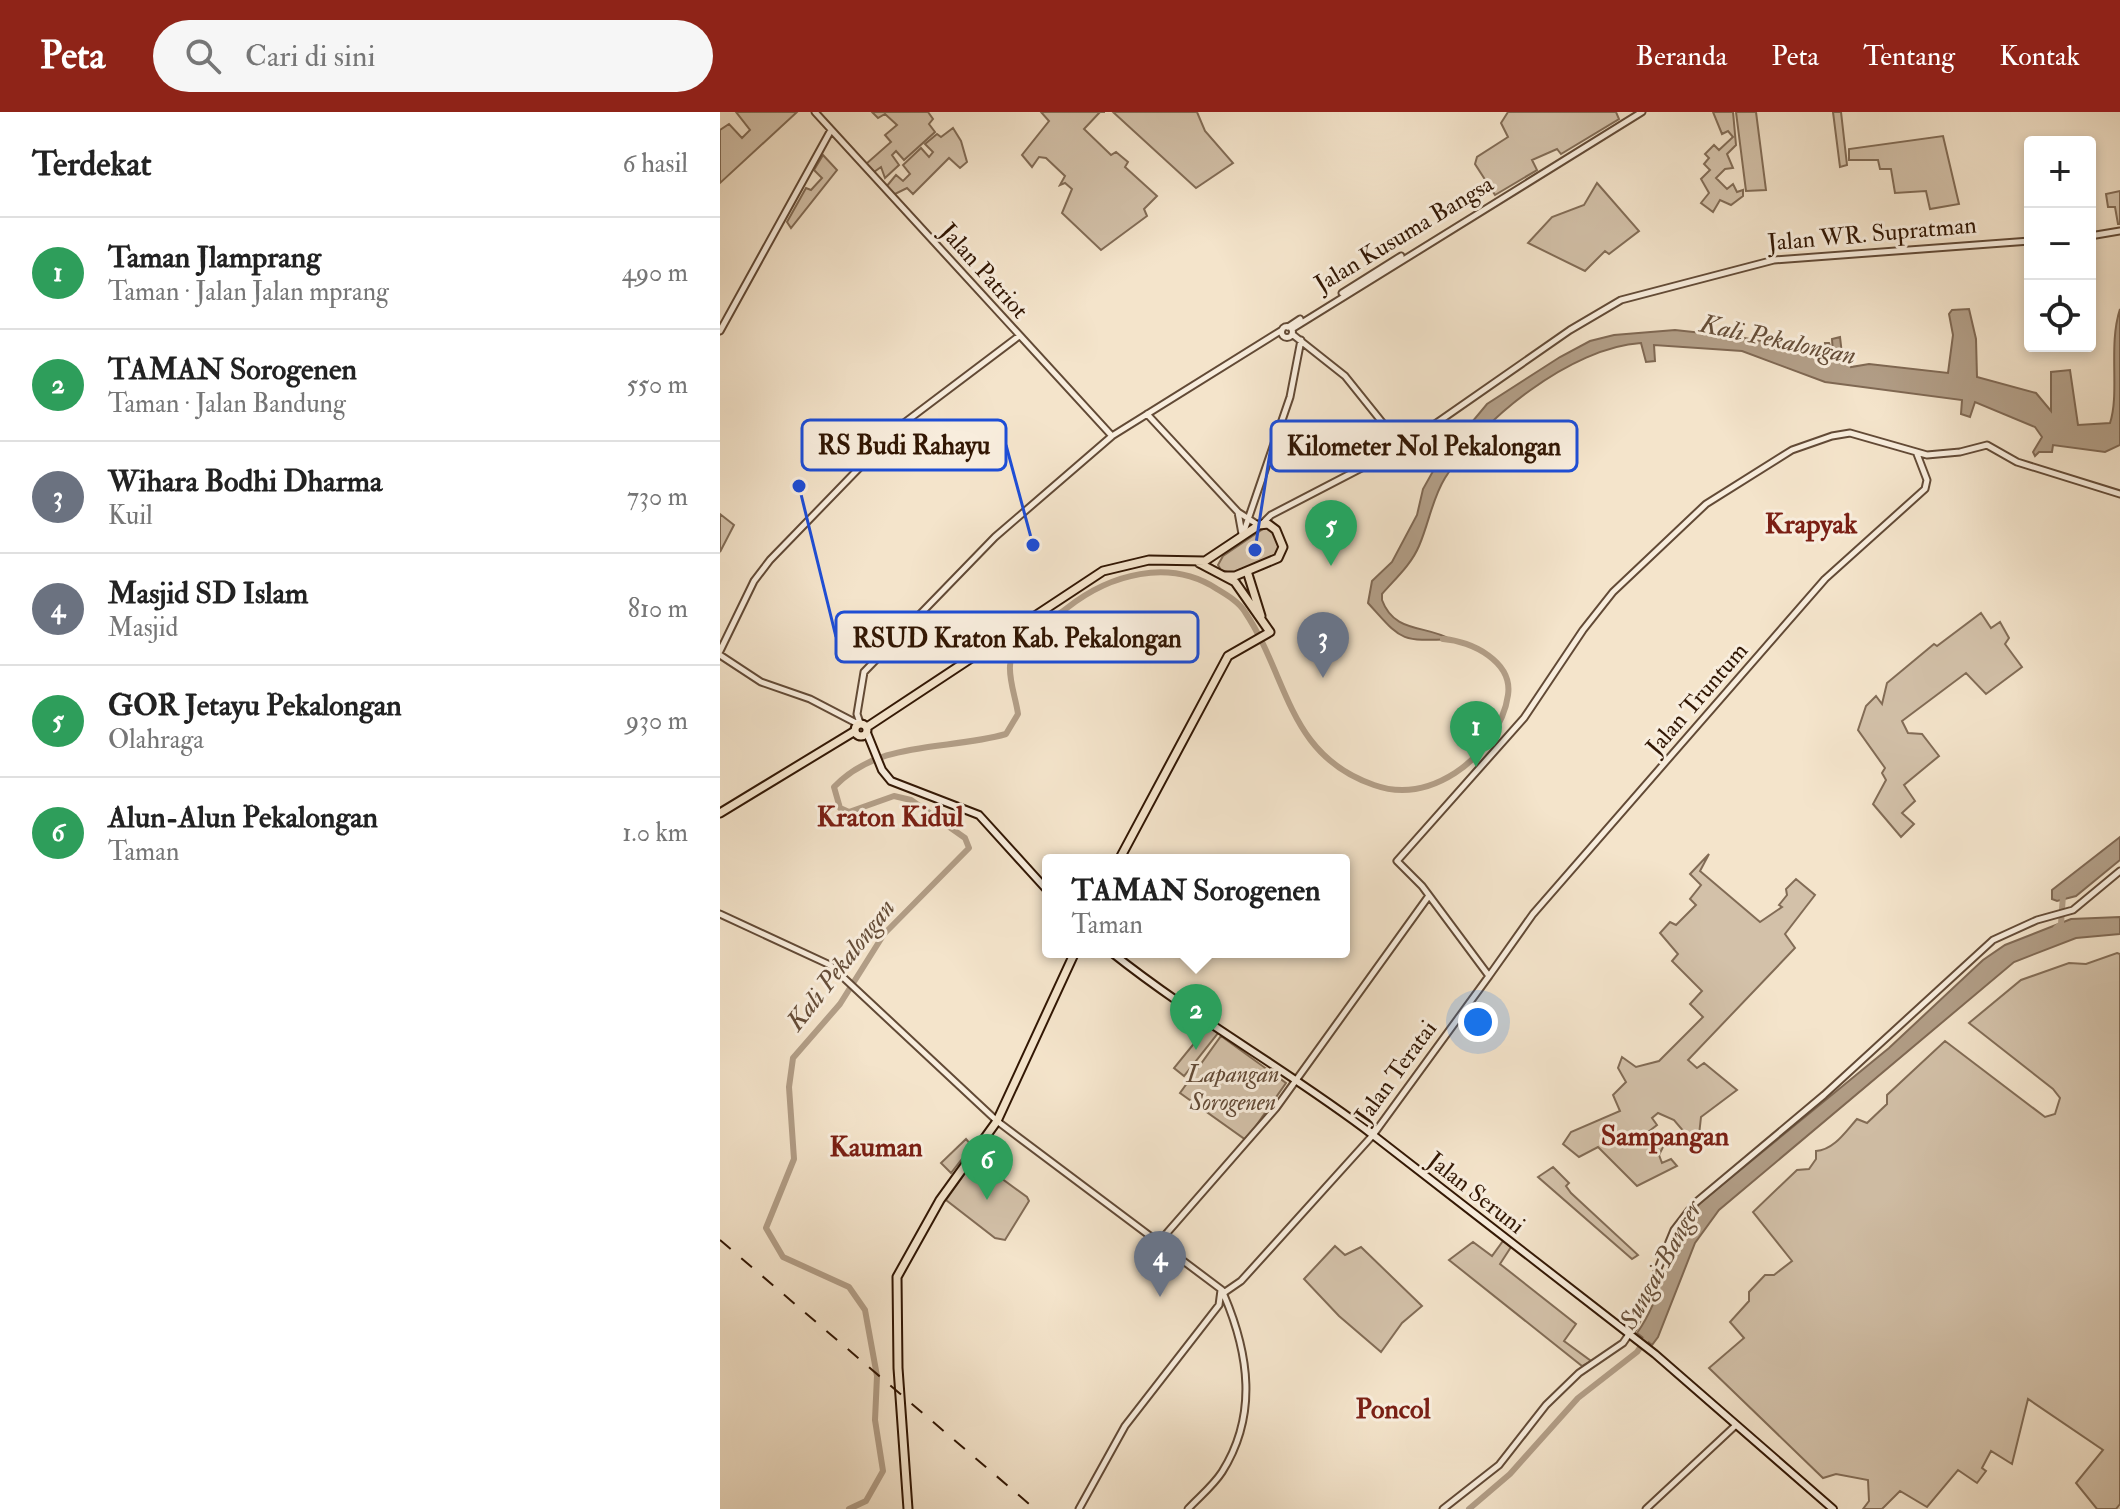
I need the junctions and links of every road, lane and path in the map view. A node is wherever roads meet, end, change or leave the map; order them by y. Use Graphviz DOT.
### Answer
graph roads {
  1 [pos="815,112"];
  2 [pos="1642,112"];
  3 [pos="831,130"];
  4 [pos="2120,231"];
  5 [pos="2096,235"];
  6 [pos="2024,241"];
  7 [pos="1314,312"];
  8 [pos="720,331"];
  9 [pos="1288,332"];
  10 [pos="1019,336"];
  11 [pos="1300,340"];
  12 [pos="1147,414"];
  13 [pos="1112,436"];
  14 [pos="1402,447"];
  15 [pos="1917,454"];
  16 [pos="2120,494"];
  17 [pos="1238,512"];
  18 [pos="1271,515"];
  19 [pos="1247,517"];
  20 [pos="1260,525"];
  21 [pos="1271,527"];
  22 [pos="1242,536"];
  23 [pos="1217,556"];
  24 [pos="1197,562"];
  25 [pos="1247,571"];
  26 [pos="1223,575"];
  27 [pos="1261,616"];
  28 [pos="720,653"];
  29 [pos="860,732"];
  30 [pos="724,805"];
  31 [pos="720,813"];
  32 [pos="1122,854"];
  33 [pos="2120,871"];
  34 [pos="1042,884"];
  35 [pos="1428,896"];
  36 [pos="720,914"];
  37 [pos="1072,958"];
  38 [pos="1119,958"];
  39 [pos="1489,976"];
  40 [pos="1297,1081"];
  41 [pos="997,1121"];
  42 [pos="1373,1135"];
  43 [pos="1159,1242"];
  44 [pos="1222,1293"];
  45 [pos="1630,1335"];
  46 [pos="1736,1425"];
  47 [pos="908,1509"];
  48 [pos="1079,1509"];
  49 [pos="1188,1509"];
  50 [pos="1443,1509"];
  51 [pos="1646,1509"];
  52 [pos="1833,1509"];
  1 -- 3 [label="street, Jalan Patriot"];
  2 -- 7 [label="street, Jalan Kusuma Bangsa"];
  3 -- 8 [label="street"];
  3 -- 10 [label="street, Jalan Patriot"];
  4 -- 5 [label="street"];
  6 -- 14 [label="street, Jalan WR. Supratman"];
  7 -- 9 [label="street, Jalan Kusuma Bangsa"];
  7 -- 9 [label="street, Jalan Kusuma Bangsa"];
  9 -- 11 [label="street"];
  9 -- 12 [label="street"];
  10 -- 13 [label="street, Jalan Patriot"];
  10 -- 28 [label="street"];
  11 -- 14 [label="street"];
  11 -- 19 [label="street"];
  12 -- 13 [label="street"];
  12 -- 17 [label="street"];
  13 -- 29 [label="street"];
  14 -- 18 [label="street, Jalan WR. Supratman"];
  15 -- 16 [label="street"];
  15 -- 35 [label="street"];
  15 -- 39 [label="street, Jalan Truntum"];
  17 -- 19 [label="street"];
  17 -- 22 [label="street"];
  18 -- 20 [label="street, Jalan WR. Supratman"];
  18 -- 21 [label="street"];
  19 -- 20 [label="street"];
  19 -- 22 [label="street"];
  20 -- 21 [label="main road"];
  20 -- 22 [label="main road"];
  21 -- 25 [label="main road"];
  22 -- 23 [label="main road"];
  23 -- 24 [label="main road"];
  23 -- 26 [label="main road"];
  24 -- 26 [label="main road"];
  24 -- 29 [label="main road"];
  25 -- 26 [label="main road"];
  25 -- 27 [label="main road"];
  26 -- 27 [label="main road"];
  27 -- 32 [label="main road"];
  28 -- 29 [label="street"];
  29 -- 30 [label="main road"];
  29 -- 34 [label="main road"];
  30 -- 31 [label="main road"];
  33 -- 45 [label="street"];
  35 -- 39 [label="street"];
  35 -- 40 [label="street"];
  36 -- 41 [label="street"];
  37 -- 41 [label="main road"];
  38 -- 40 [label="main road, Jalan Seruni"];
  39 -- 42 [label="street, Jalan Teratai"];
  40 -- 42 [label="main road, Jalan Seruni"];
  40 -- 43 [label="street"];
  41 -- 43 [label="street"];
  41 -- 47 [label="main road"];
  42 -- 44 [label="street, Jalan Teratai"];
  42 -- 45 [label="main road, Jalan Seruni"];
  43 -- 44 [label="street"];
  44 -- 48 [label="street"];
  44 -- 49 [label="street"];
  45 -- 46 [label="main road, Jalan Seruni"];
  45 -- 50 [label="street"];
  46 -- 51 [label="street"];
  46 -- 52 [label="main road, Jalan Seruni"];
}
